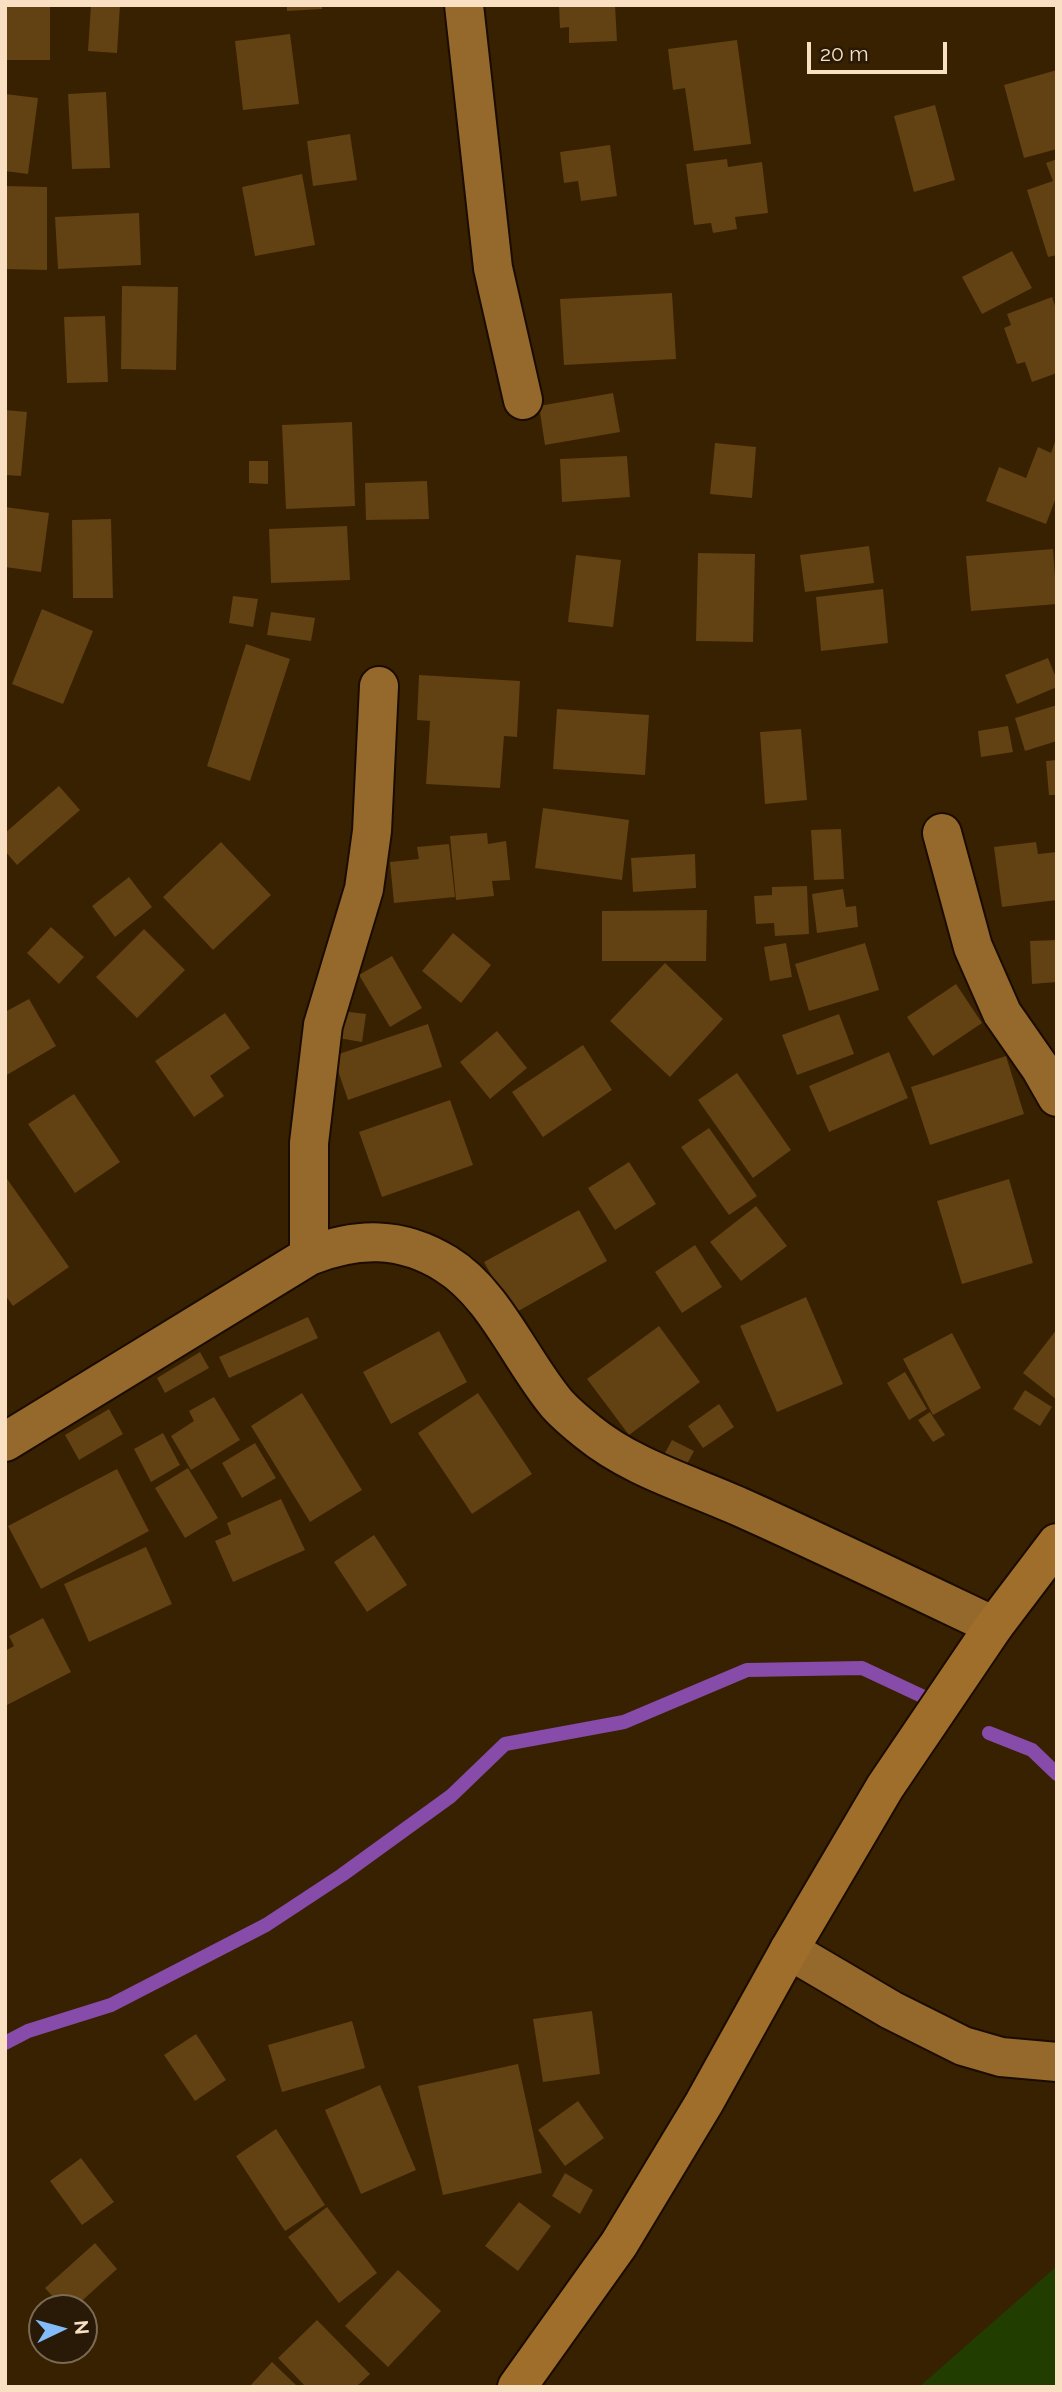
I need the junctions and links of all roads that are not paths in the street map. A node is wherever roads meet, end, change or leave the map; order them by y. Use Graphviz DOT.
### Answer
graph roads {
  1 [pos="464,5"];
  2 [pos="523,400"];
  3 [pos="379,687"];
  4 [pos="942,833"];
  5 [pos="1057,1097"];
  6 [pos="309,1256"];
  7 [pos="5,1442"];
  8 [pos="1057,1543"];
  9 [pos="994,1626"];
  10 [pos="789,1950"];
  11 [pos="1057,2062"];
  12 [pos="517,2387"];
  1 -- 2 [label="street"];
  3 -- 6 [label="street"];
  4 -- 5 [label="street"];
  6 -- 7 [label="street"];
  6 -- 9 [label="street"];
  8 -- 9 [label="street"];
  9 -- 10 [label="street"];
  10 -- 11 [label="street"];
  10 -- 12 [label="street"];
}
